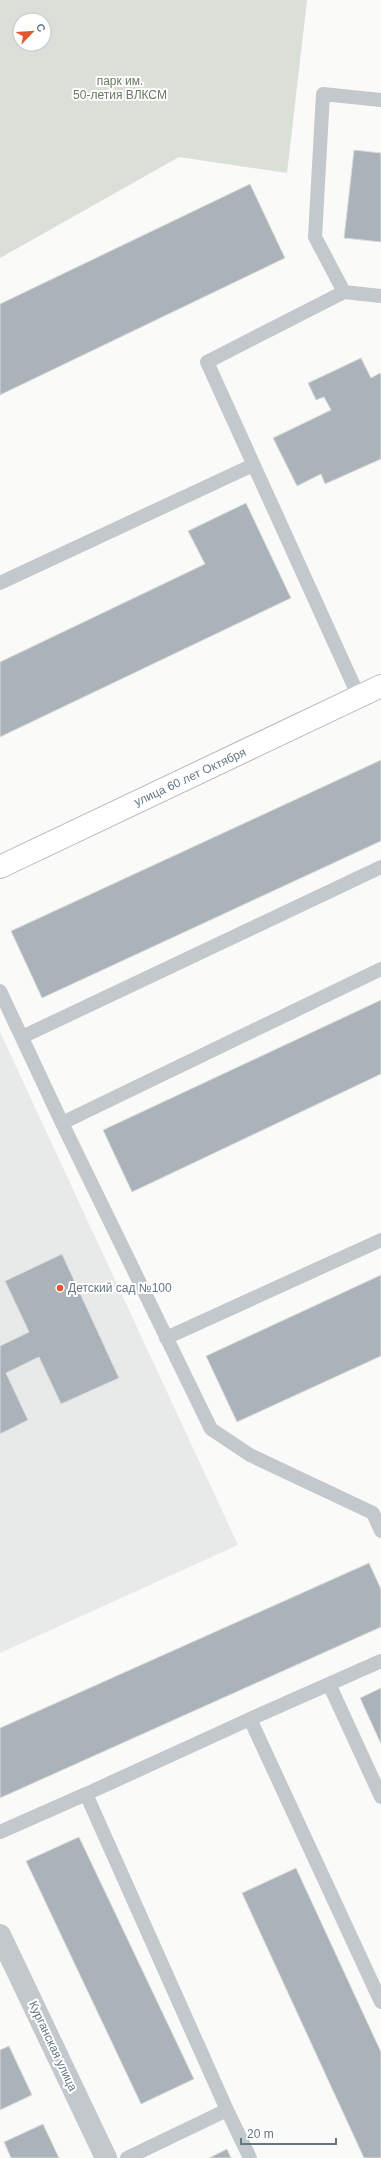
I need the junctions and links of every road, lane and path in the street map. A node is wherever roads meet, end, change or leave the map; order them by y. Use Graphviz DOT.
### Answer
graph roads {
  1 [pos="381,100"];
  2 [pos="344,292"];
  3 [pos="381,296"];
  4 [pos="253,465"];
  5 [pos="0,583"];
  6 [pos="381,686"];
  7 [pos="359,697"];
  8 [pos="381,867"];
  9 [pos="0,868"];
  10 [pos="381,969"];
  11 [pos="0,991"];
  12 [pos="22,1037"];
  13 [pos="62,1123"];
  14 [pos="381,1240"];
  15 [pos="166,1338"];
  16 [pos="381,1531"];
  17 [pos="381,1661"];
  18 [pos="329,1684"];
  19 [pos="250,1719"];
  20 [pos="86,1794"];
  21 [pos="381,1797"];
  22 [pos="0,1832"];
  23 [pos="0,1935"];
  24 [pos="381,2002"];
  25 [pos="227,2110"];
  26 [pos="106,2158"];
  27 [pos="127,2158"];
  28 [pos="250,2158"];
  1 -- 2 [label="lane"];
  2 -- 3 [label="lane"];
  2 -- 4 [label="lane"];
  4 -- 5 [label="lane"];
  4 -- 7 [label="lane"];
  6 -- 7 [label="main road, улица 60 лет Октября"];
  7 -- 9 [label="main road, улица 60 лет Октября"];
  8 -- 12 [label="lane"];
  10 -- 13 [label="lane"];
  11 -- 12 [label="lane"];
  12 -- 13 [label="lane"];
  13 -- 15 [label="lane"];
  14 -- 15 [label="lane"];
  15 -- 16 [label="lane"];
  17 -- 18 [label="lane"];
  18 -- 19 [label="lane"];
  18 -- 21 [label="lane"];
  19 -- 20 [label="lane"];
  19 -- 24 [label="lane"];
  20 -- 22 [label="lane"];
  20 -- 25 [label="lane"];
  23 -- 26 [label="street, Курганская улица"];
  25 -- 27 [label="lane"];
  25 -- 28 [label="lane"];
}
